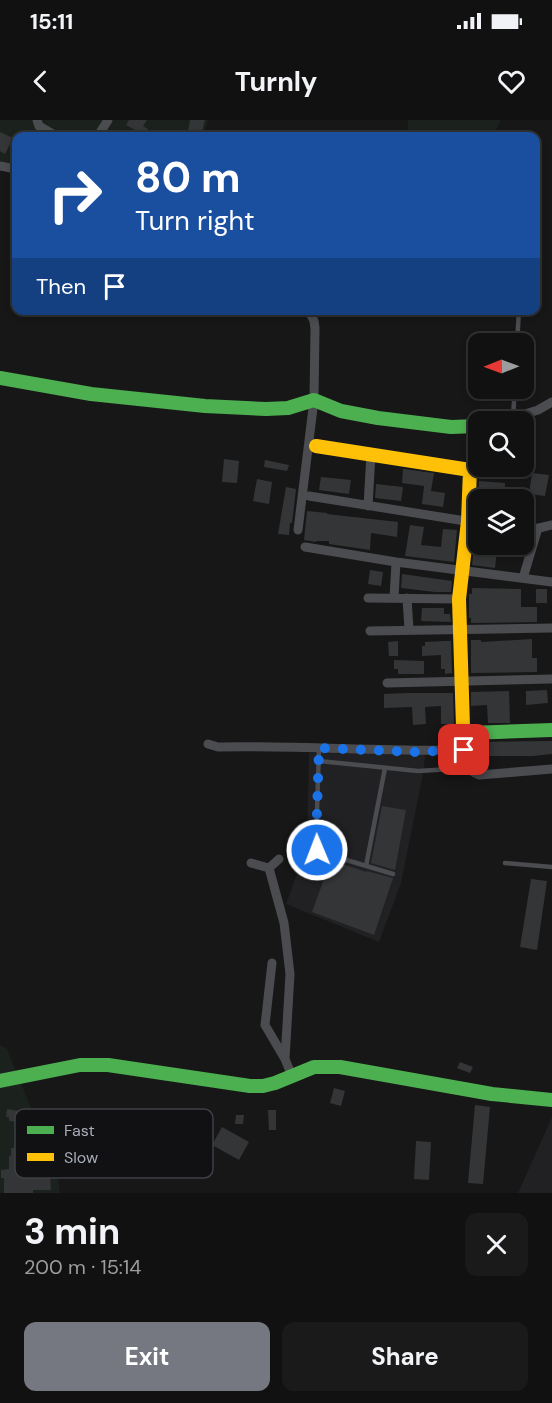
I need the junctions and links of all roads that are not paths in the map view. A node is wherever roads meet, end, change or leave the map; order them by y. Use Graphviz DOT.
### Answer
graph roads {
  1 [pos="37,120"];
  2 [pos="49,132"];
  3 [pos="311,315"];
  4 [pos="519,315"];
  5 [pos="518,333"];
  6 [pos="0,378"];
  7 [pos="314,400"];
  8 [pos="552,402"];
  9 [pos="534,411"];
  10 [pos="468,426"];
  11 [pos="316,446"];
  12 [pos="371,454"];
  13 [pos="468,470"];
  14 [pos="309,496"];
  15 [pos="368,506"];
  16 [pos="468,521"];
  17 [pos="552,525"];
  18 [pos="534,528"];
  19 [pos="538,528"];
  20 [pos="298,530"];
  21 [pos="468,544"];
  22 [pos="305,548"];
  23 [pos="396,562"];
  24 [pos="462,571"];
  25 [pos="523,578"];
  26 [pos="552,582"];
  27 [pos="368,598"];
  28 [pos="394,598"];
  29 [pos="407,598"];
  30 [pos="459,599"];
  31 [pos="552,628"];
  32 [pos="460,629"];
  33 [pos="409,630"];
  34 [pos="370,631"];
  35 [pos="552,679"];
  36 [pos="461,681"];
  37 [pos="387,682"];
  38 [pos="552,730"];
  39 [pos="208,744"];
  40 [pos="319,748"];
  41 [pos="319,761"];
  42 [pos="385,768"];
  43 [pos="469,768"];
  44 [pos="552,769"];
  45 [pos="279,859"];
  46 [pos="251,863"];
  47 [pos="505,863"];
  48 [pos="366,866"];
  49 [pos="552,867"];
  50 [pos="268,868"];
  51 [pos="393,874"];
  52 [pos="272,963"];
  53 [pos="285,1059"];
  54 [pos="292,1076"];
  55 [pos="0,1081"];
  56 [pos="552,1100"];
  1 -- 2 [label="street"];
  3 -- 7 [label="street"];
  4 -- 5 [label="lane"];
  6 -- 7 [label="street"];
  7 -- 10 [label="street"];
  7 -- 20 [label="street"];
  8 -- 9 [label="street"];
  11 -- 12 [label="street"];
  12 -- 13 [label="street"];
  12 -- 15 [label="street"];
  14 -- 15 [label="street"];
  15 -- 16 [label="street"];
  17 -- 19 [label="street"];
  18 -- 19 [label="street"];
  19 -- 25 [label="street"];
  21 -- 24 [label="street"];
  22 -- 23 [label="street"];
  23 -- 24 [label="street"];
  23 -- 28 [label="street"];
  24 -- 25 [label="street"];
  24 -- 30 [label="street"];
  25 -- 26 [label="street"];
  27 -- 28 [label="street"];
  28 -- 29 [label="street"];
  29 -- 30 [label="street"];
  29 -- 33 [label="street"];
  30 -- 32 [label="street"];
  31 -- 32 [label="street"];
  32 -- 33 [label="street"];
  32 -- 36 [label="street"];
  33 -- 34 [label="street"];
  35 -- 36 [label="street"];
  36 -- 37 [label="street"];
  36 -- 38 [label="street"];
  39 -- 40 [label="street"];
  40 -- 41 [label="lane"];
  40 -- 43 [label="street"];
  41 -- 42 [label="lane"];
  41 -- 48 [label="lane"];
  42 -- 43 [label="lane"];
  42 -- 48 [label="lane"];
  43 -- 44 [label="street"];
  45 -- 50 [label="street"];
  46 -- 50 [label="street"];
  47 -- 49 [label="lane"];
  48 -- 51 [label="lane"];
  50 -- 53 [label="street"];
  52 -- 53 [label="street"];
  53 -- 54 [label="street"];
  54 -- 55 [label="street"];
  54 -- 56 [label="street"];
}
